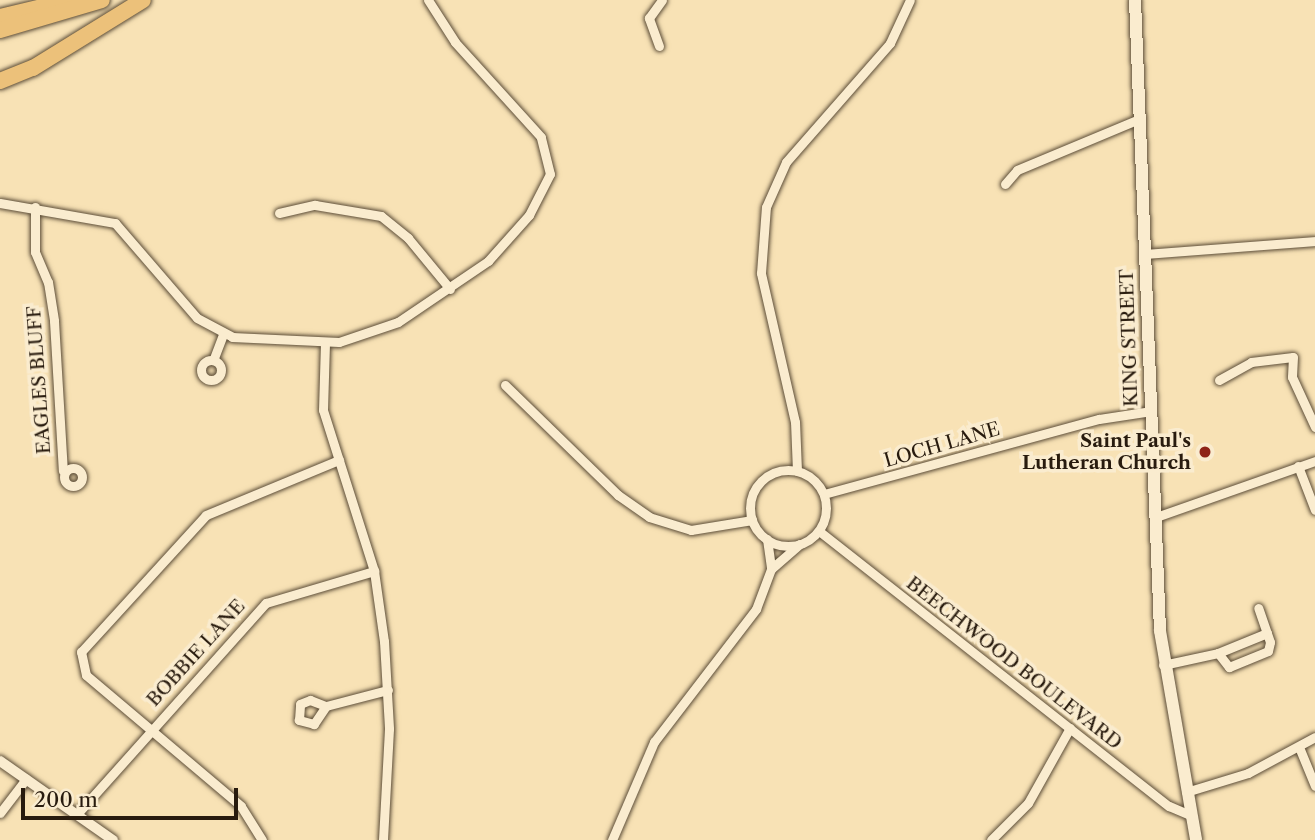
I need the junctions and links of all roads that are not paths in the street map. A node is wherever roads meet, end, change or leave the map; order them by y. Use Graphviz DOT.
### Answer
graph roads {
  1 [pos="71,0"];
  2 [pos="103,0"];
  3 [pos="143,0"];
  4 [pos="428,0"];
  5 [pos="662,0"];
  6 [pos="910,0"];
  7 [pos="1135,0"];
  8 [pos="0,17"];
  9 [pos="0,30"];
  10 [pos="659,46"];
  11 [pos="0,81"];
  12 [pos="1139,119"];
  13 [pos="1005,184"];
  14 [pos="0,203"];
  15 [pos="35,206"];
  16 [pos="279,213"];
  17 [pos="1315,241"];
  18 [pos="1146,254"];
  19 [pos="450,289"];
  20 [pos="223,334"];
  21 [pos="325,343"];
  22 [pos="214,358"];
  23 [pos="1219,380"];
  24 [pos="505,385"];
  25 [pos="1151,411"];
  26 [pos="1315,426"];
  27 [pos="340,460"];
  28 [pos="1315,461"];
  29 [pos="1298,466"];
  30 [pos="64,471"];
  31 [pos="797,471"];
  32 [pos="824,494"];
  33 [pos="1315,510"];
  34 [pos="1156,517"];
  35 [pos="752,520"];
  36 [pos="819,531"];
  37 [pos="767,539"];
  38 [pos="800,544"];
  39 [pos="771,569"];
  40 [pos="374,571"];
  41 [pos="1258,608"];
  42 [pos="1267,633"];
  43 [pos="1218,653"];
  44 [pos="1163,665"];
  45 [pos="388,690"];
  46 [pos="326,706"];
  47 [pos="1070,728"];
  48 [pos="150,730"];
  49 [pos="1315,737"];
  50 [pos="1299,747"];
  51 [pos="0,761"];
  52 [pos="26,779"];
  53 [pos="1315,786"];
  54 [pos="1186,792"];
  55 [pos="0,813"];
  56 [pos="78,813"];
  57 [pos="1192,816"];
  58 [pos="113,840"];
  59 [pos="262,840"];
  60 [pos="383,840"];
  61 [pos="612,840"];
  62 [pos="991,840"];
  63 [pos="1196,840"];
  1 -- 8 [label="highway"];
  2 -- 9 [label="highway"];
  3 -- 11 [label="highway"];
  4 -- 19 [label="street"];
  5 -- 10 [label="street"];
  6 -- 31 [label="street"];
  7 -- 12 [label="main road, KING STREET"];
  12 -- 13 [label="street"];
  12 -- 18 [label="main road, KING STREET"];
  14 -- 15 [label="street"];
  15 -- 20 [label="street"];
  15 -- 30 [label="street, EAGLES BLUFF"];
  16 -- 19 [label="street"];
  17 -- 18 [label="street"];
  18 -- 25 [label="main road, KING STREET"];
  19 -- 21 [label="street"];
  20 -- 21 [label="street"];
  20 -- 22 [label="street"];
  21 -- 27 [label="street"];
  23 -- 26 [label="street"];
  24 -- 35 [label="street"];
  25 -- 32 [label="street, LOCH LANE"];
  25 -- 34 [label="main road, KING STREET"];
  27 -- 40 [label="street"];
  27 -- 48 [label="street"];
  28 -- 29 [label="street"];
  29 -- 33 [label="street"];
  29 -- 34 [label="street"];
  31 -- 32 [label="street"];
  31 -- 35 [label="street"];
  32 -- 36 [label="street"];
  34 -- 44 [label="main road, KING STREET"];
  35 -- 37 [label="street"];
  36 -- 38 [label="street"];
  36 -- 47 [label="street, BEECHWOOD BOULEVARD"];
  37 -- 38 [label="street"];
  37 -- 39 [label="street"];
  38 -- 39 [label="street"];
  39 -- 61 [label="street"];
  40 -- 45 [label="street"];
  40 -- 48 [label="street, BOBBIE LANE"];
  41 -- 42 [label="street"];
  42 -- 43 [label="street"];
  42 -- 43 [label="street"];
  43 -- 44 [label="street"];
  44 -- 54 [label="main road, KING STREET"];
  45 -- 46 [label="street"];
  45 -- 60 [label="street"];
  47 -- 57 [label="street, BEECHWOOD BOULEVARD"];
  47 -- 62 [label="street"];
  48 -- 56 [label="street, BOBBIE LANE"];
  48 -- 59 [label="street"];
  49 -- 50 [label="street"];
  50 -- 53 [label="street"];
  50 -- 54 [label="street"];
  51 -- 52 [label="street"];
  52 -- 55 [label="street"];
  52 -- 56 [label="street"];
  54 -- 57 [label="main road, KING STREET"];
  56 -- 58 [label="street"];
  57 -- 63 [label="main road, KING STREET"];
}
